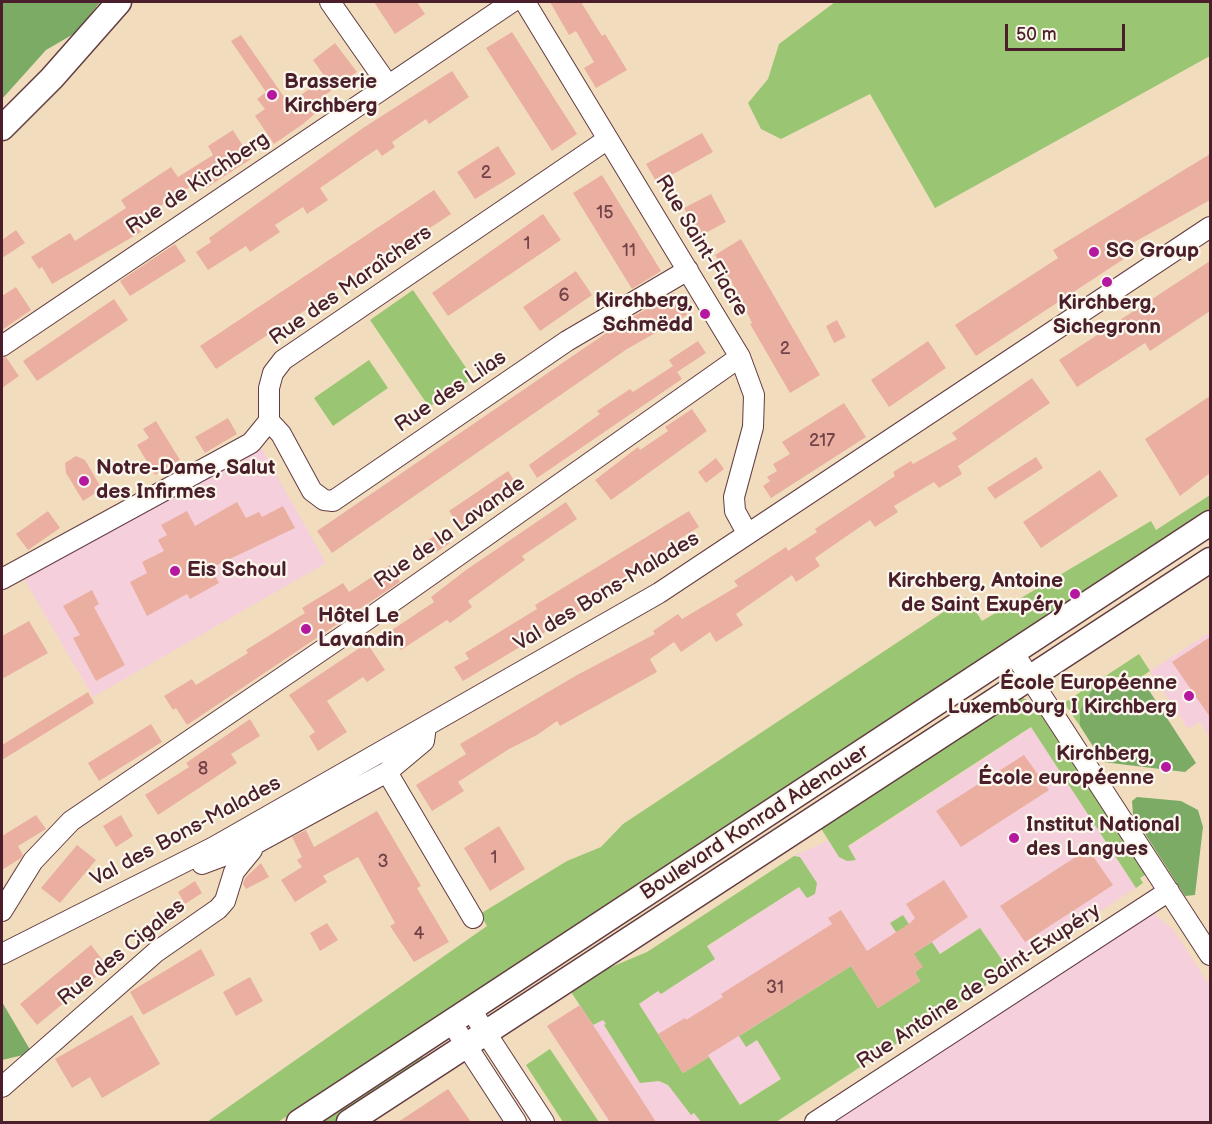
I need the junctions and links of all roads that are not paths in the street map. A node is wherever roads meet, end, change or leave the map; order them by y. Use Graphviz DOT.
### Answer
graph roads {
  1 [pos="119,2"];
  2 [pos="330,2"];
  3 [pos="512,2"];
  4 [pos="525,2"];
  5 [pos="388,85"];
  6 [pos="2,128"];
  7 [pos="608,139"];
  8 [pos="1210,227"];
  9 [pos="688,270"];
  10 [pos="2,346"];
  11 [pos="740,357"];
  12 [pos="269,421"];
  13 [pos="1210,523"];
  14 [pos="747,532"];
  15 [pos="1210,560"];
  16 [pos="2,579"];
  17 [pos="1013,652"];
  18 [pos="1030,678"];
  19 [pos="426,726"];
  20 [pos="387,772"];
  21 [pos="252,845"];
  22 [pos="167,871"];
  23 [pos="1169,891"];
  24 [pos="2,911"];
  25 [pos="473,918"];
  26 [pos="2,954"];
  27 [pos="1210,956"];
  28 [pos="461,1016"];
  29 [pos="476,1040"];
  30 [pos="2,1087"];
  31 [pos="299,1122"];
  32 [pos="349,1122"];
  33 [pos="516,1122"];
  34 [pos="544,1122"];
  35 [pos="815,1122"];
  1 -- 6 [label="main road"];
  2 -- 5 [label="street"];
  3 -- 5 [label="street, Rue de Kirchberg"];
  4 -- 7 [label="street, Rue Saint-Fiacre"];
  5 -- 10 [label="street, Rue de Kirchberg"];
  7 -- 9 [label="street, Rue Saint-Fiacre"];
  7 -- 12 [label="street, Rue des Maraîchers"];
  8 -- 14 [label="street, Val des Bons-Malades"];
  9 -- 11 [label="street, Rue Saint-Fiacre"];
  9 -- 12 [label="street, Rue des Lilas"];
  11 -- 14 [label="street, Rue Saint-Fiacre"];
  11 -- 24 [label="street, Rue de la Lavande"];
  12 -- 16 [label="street"];
  13 -- 17 [label="main road, Boulevard Konrad Adenauer"];
  14 -- 19 [label="street, Val des Bons-Malades"];
  15 -- 18 [label="main road, Boulevard Konrad Adenauer"];
  17 -- 18 [label="street"];
  17 -- 28 [label="main road, Boulevard Konrad Adenauer"];
  18 -- 23 [label="street"];
  18 -- 29 [label="main road, Boulevard Konrad Adenauer"];
  19 -- 20 [label="street, Rue des Cigales"];
  19 -- 22 [label="street, Val des Bons-Malades"];
  20 -- 21 [label="street, Rue des Cigales"];
  20 -- 25 [label="street"];
  21 -- 22 [label="street, Rue des Cigales"];
  21 -- 30 [label="street, Rue des Cigales"];
  22 -- 26 [label="street, Val des Bons-Malades"];
  23 -- 27 [label="street"];
  23 -- 35 [label="street, Rue Antoine de Saint-Exupéry"];
  28 -- 29 [label="street"];
  28 -- 31 [label="main road, Boulevard Konrad Adenauer"];
  29 -- 32 [label="main road, Boulevard Konrad Adenauer"];
  29 -- 33 [label="street"];
  29 -- 34 [label="street"];
}
